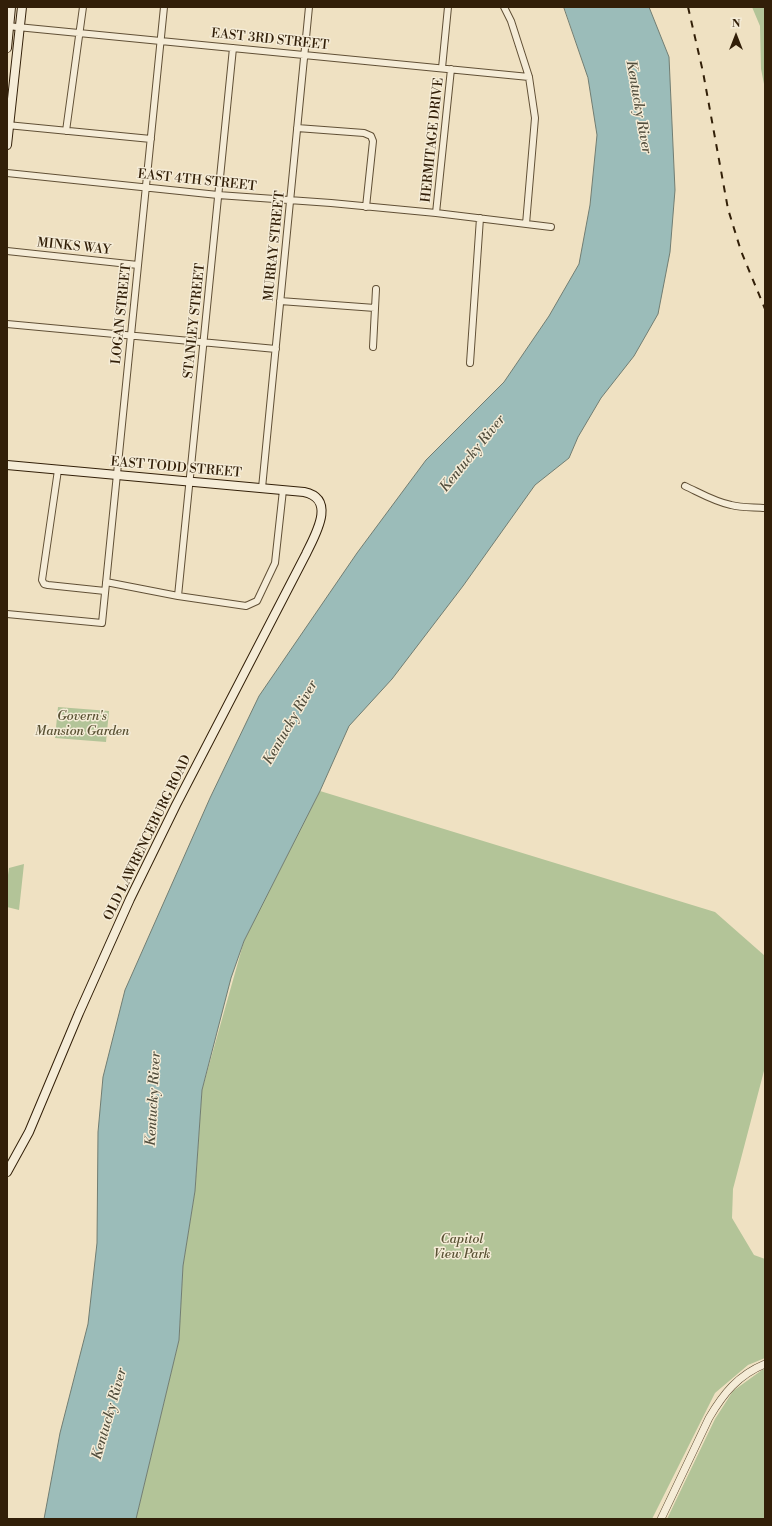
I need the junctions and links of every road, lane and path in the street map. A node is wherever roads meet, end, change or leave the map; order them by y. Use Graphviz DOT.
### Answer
graph roads {
  1 [pos="12,7"];
  2 [pos="22,7"];
  3 [pos="83,7"];
  4 [pos="164,7"];
  5 [pos="309,7"];
  6 [pos="448,7"];
  7 [pos="504,7"];
  8 [pos="8,26"];
  9 [pos="20,27"];
  10 [pos="79,33"];
  11 [pos="161,41"];
  12 [pos="7,48"];
  13 [pos="233,48"];
  14 [pos="305,55"];
  15 [pos="442,68"];
  16 [pos="451,69"];
  17 [pos="529,77"];
  18 [pos="8,126"];
  19 [pos="297,128"];
  20 [pos="66,131"];
  21 [pos="151,139"];
  22 [pos="7,145"];
  23 [pos="7,173"];
  24 [pos="146,188"];
  25 [pos="218,195"];
  26 [pos="290,201"];
  27 [pos="366,207"];
  28 [pos="436,214"];
  29 [pos="480,218"];
  30 [pos="526,224"];
  31 [pos="551,227"];
  32 [pos="7,251"];
  33 [pos="138,265"];
  34 [pos="376,288"];
  35 [pos="280,302"];
  36 [pos="374,308"];
  37 [pos="7,324"];
  38 [pos="131,336"];
  39 [pos="203,343"];
  40 [pos="373,347"];
  41 [pos="276,349"];
  42 [pos="470,363"];
  43 [pos="7,465"];
  44 [pos="58,470"];
  45 [pos="117,474"];
  46 [pos="189,480"];
  47 [pos="685,486"];
  48 [pos="262,488"];
  49 [pos="282,490"];
  50 [pos="765,508"];
  51 [pos="320,519"];
  52 [pos="106,582"];
  53 [pos="106,592"];
  54 [pos="178,596"];
  55 [pos="7,614"];
  56 [pos="7,1172"];
  57 [pos="765,1364"];
  58 [pos="661,1519"];
  1 -- 8 [label="main road"];
  2 -- 9 [label="main road"];
  3 -- 10 [label="street"];
  4 -- 11 [label="street, LOGAN STREET"];
  5 -- 14 [label="street, MURRAY STREET"];
  6 -- 15 [label="street"];
  7 -- 17 [label="street"];
  8 -- 9 [label="street, EAST 3RD STREET"];
  8 -- 12 [label="main road"];
  9 -- 10 [label="street, EAST 3RD STREET"];
  9 -- 18 [label="main road"];
  10 -- 11 [label="street, EAST 3RD STREET"];
  10 -- 20 [label="street"];
  11 -- 13 [label="street, EAST 3RD STREET"];
  11 -- 21 [label="street, LOGAN STREET"];
  13 -- 14 [label="street, EAST 3RD STREET"];
  13 -- 25 [label="street, STANLEY STREET"];
  14 -- 15 [label="street, EAST 3RD STREET"];
  14 -- 19 [label="street, MURRAY STREET"];
  15 -- 16 [label="street, EAST 3RD STREET"];
  16 -- 17 [label="street, EAST 3RD STREET"];
  16 -- 28 [label="street, HERMITAGE DRIVE"];
  17 -- 30 [label="street"];
  18 -- 20 [label="street"];
  18 -- 22 [label="main road"];
  19 -- 26 [label="street, MURRAY STREET"];
  19 -- 27 [label="street"];
  20 -- 21 [label="street"];
  21 -- 24 [label="street, LOGAN STREET"];
  23 -- 24 [label="street, EAST 4TH STREET"];
  24 -- 25 [label="street, EAST 4TH STREET"];
  24 -- 33 [label="street, LOGAN STREET"];
  25 -- 26 [label="street, EAST 4TH STREET"];
  25 -- 39 [label="street, STANLEY STREET"];
  26 -- 27 [label="street, EAST 4TH STREET"];
  26 -- 35 [label="street, MURRAY STREET"];
  27 -- 28 [label="street, EAST 4TH STREET"];
  28 -- 29 [label="street, EAST 4TH STREET"];
  29 -- 30 [label="street, EAST 4TH STREET"];
  29 -- 42 [label="street"];
  30 -- 31 [label="street, EAST 4TH STREET"];
  32 -- 33 [label="street, MINKS WAY"];
  33 -- 38 [label="street, LOGAN STREET"];
  34 -- 36 [label="street"];
  35 -- 36 [label="street"];
  35 -- 41 [label="street, MURRAY STREET"];
  36 -- 40 [label="street"];
  37 -- 38 [label="street"];
  38 -- 39 [label="street"];
  38 -- 45 [label="street, LOGAN STREET"];
  39 -- 41 [label="street"];
  39 -- 46 [label="street, STANLEY STREET"];
  41 -- 48 [label="street, MURRAY STREET"];
  43 -- 44 [label="main road, EAST TODD STREET"];
  44 -- 45 [label="main road, EAST TODD STREET"];
  44 -- 53 [label="street"];
  45 -- 46 [label="main road, EAST TODD STREET"];
  45 -- 52 [label="street, LOGAN STREET"];
  46 -- 48 [label="main road, EAST TODD STREET"];
  46 -- 54 [label="street, STANLEY STREET"];
  47 -- 50 [label="street"];
  48 -- 49 [label="main road, EAST TODD STREET"];
  49 -- 51 [label="main road, EAST TODD STREET"];
  49 -- 54 [label="street"];
  51 -- 56 [label="main road, OLD LAWRENCEBURG ROAD"];
  52 -- 53 [label="street, LOGAN STREET"];
  52 -- 54 [label="street"];
  53 -- 55 [label="street, LOGAN STREET"];
  57 -- 58 [label="street"];
}
